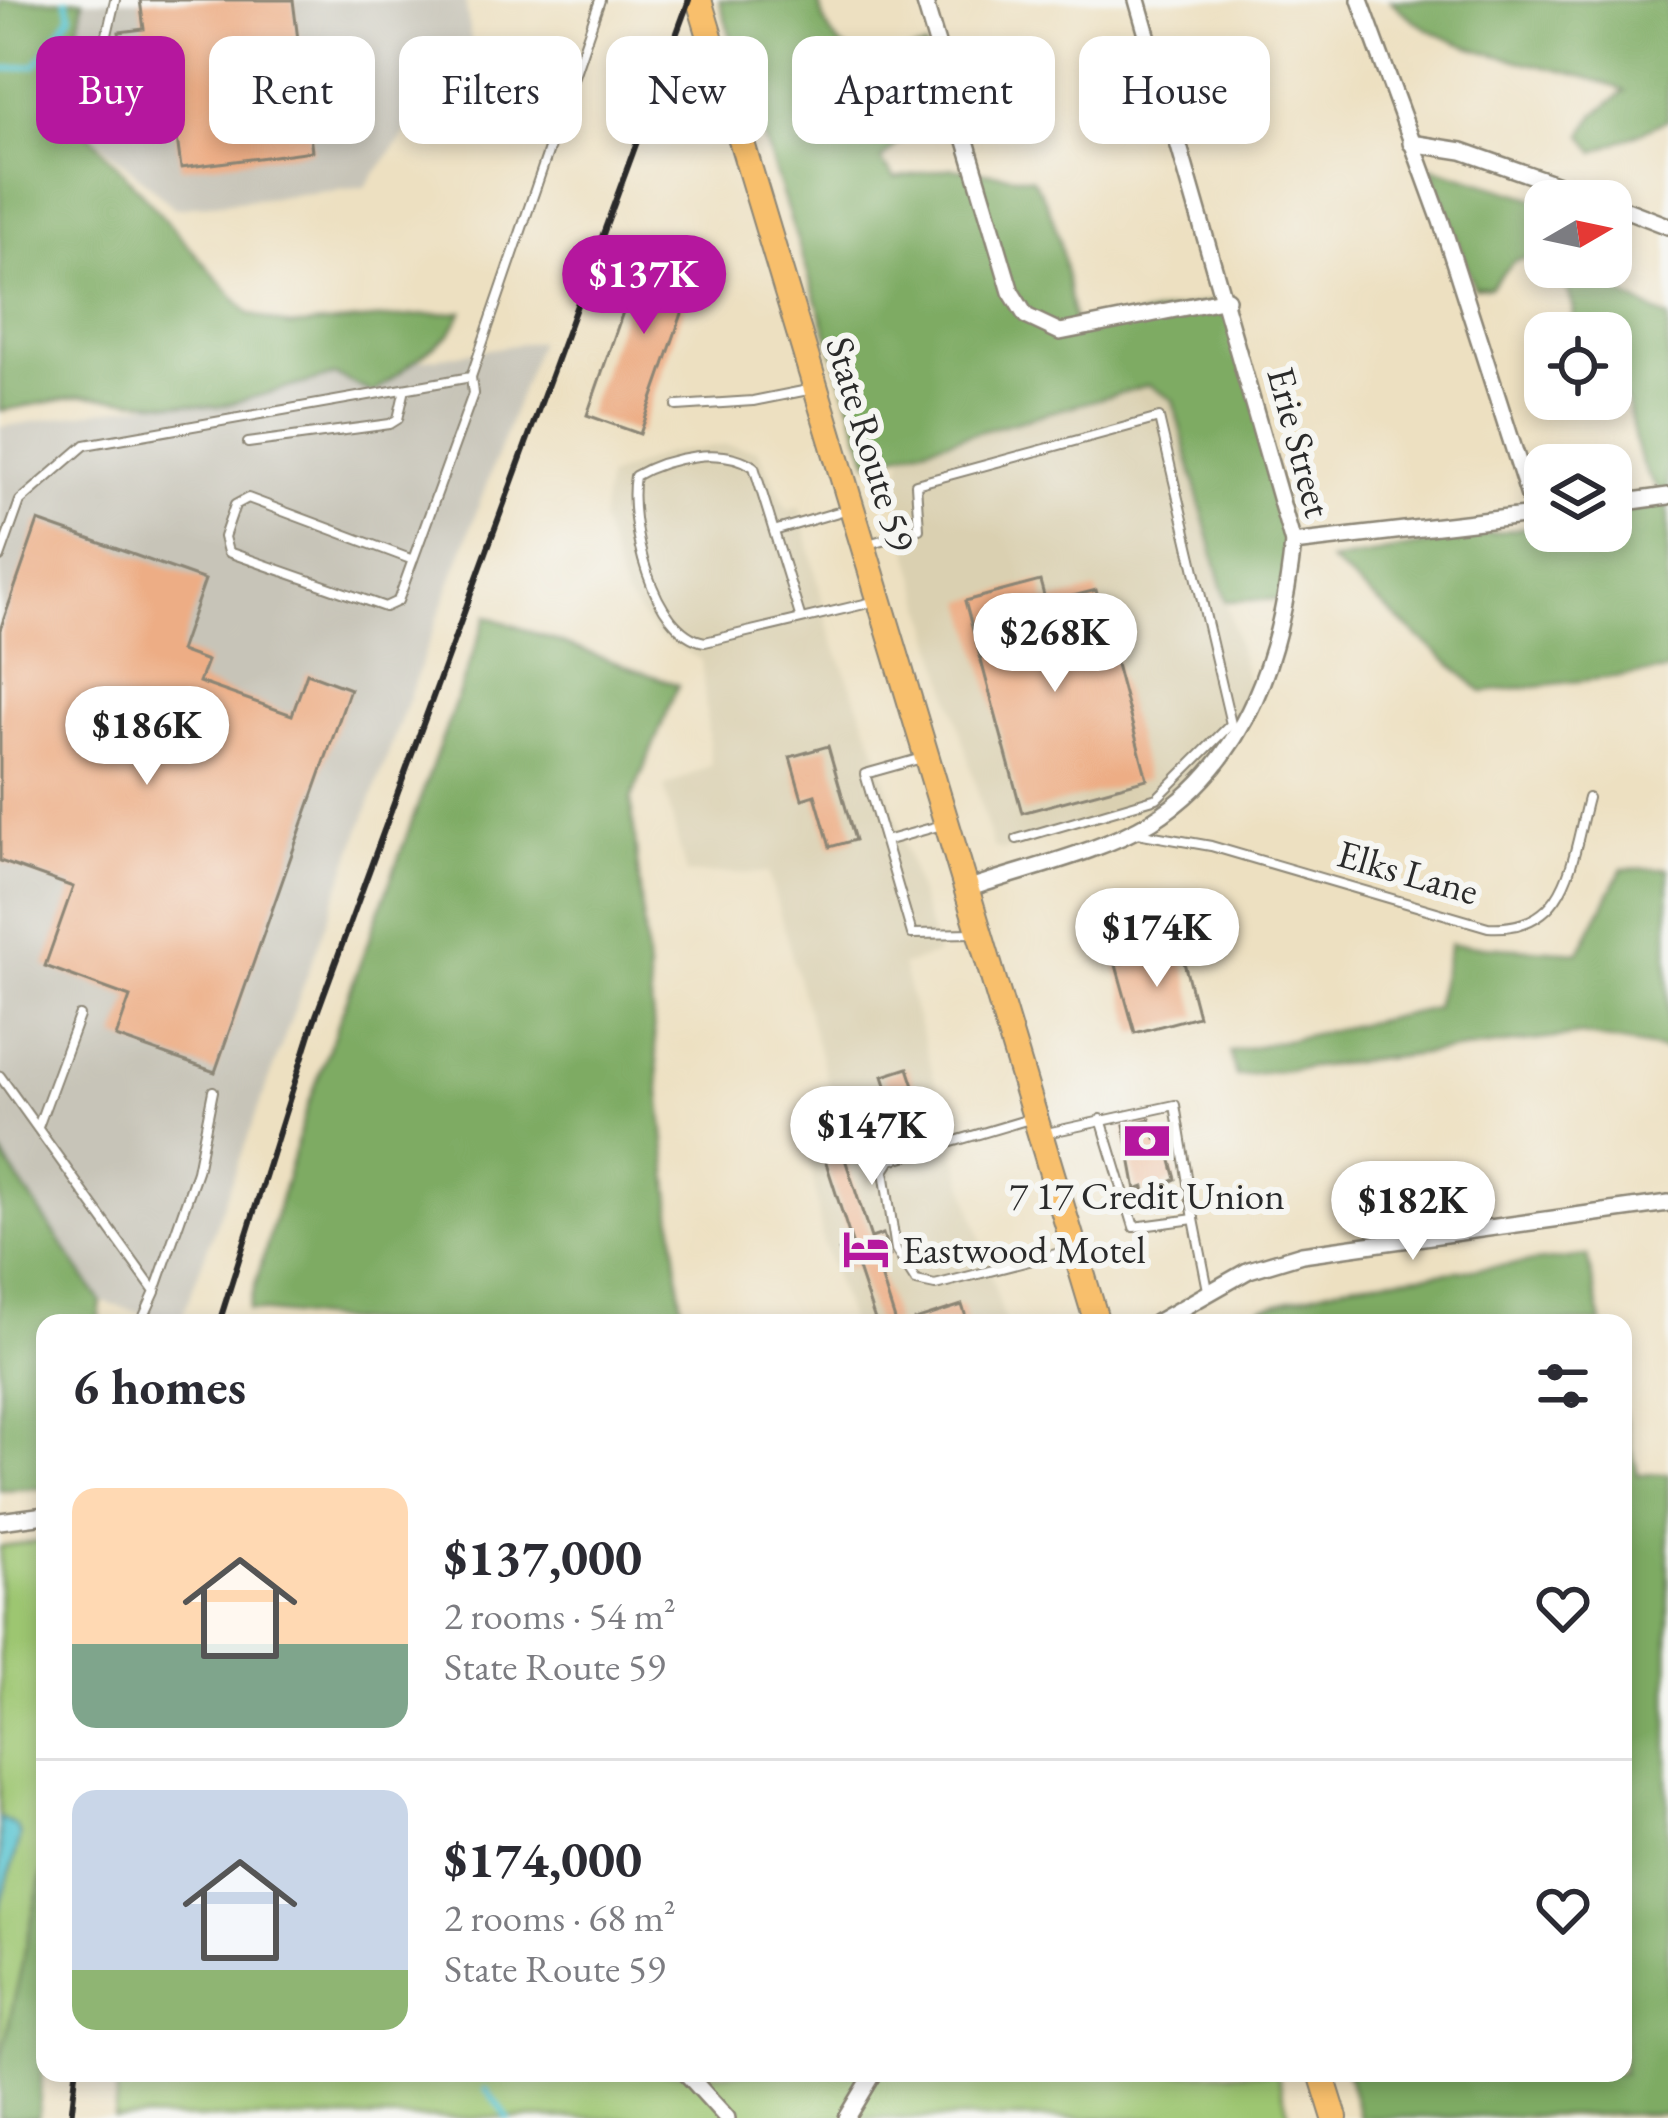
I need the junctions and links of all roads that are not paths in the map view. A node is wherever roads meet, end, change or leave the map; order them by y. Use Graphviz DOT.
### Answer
graph roads {
  1 [pos="115,0"];
  2 [pos="601,0"];
  3 [pos="699,0"];
  4 [pos="924,0"];
  5 [pos="1137,0"];
  6 [pos="1360,0"];
  7 [pos="107,36"];
  8 [pos="1411,143"];
  9 [pos="1546,180"];
  10 [pos="1632,212"];
  11 [pos="1668,226"];
  12 [pos="1228,298"];
  13 [pos="471,377"];
  14 [pos="816,388"];
  15 [pos="405,389"];
  16 [pos="677,406"];
  17 [pos="248,443"];
  18 [pos="1524,468"];
  19 [pos="1668,496"];
  20 [pos="1632,501"];
  21 [pos="852,508"];
  22 [pos="1524,516"];
  23 [pos="777,530"];
  24 [pos="1293,543"];
  25 [pos="863,545"];
  26 [pos="0,556"];
  27 [pos="413,560"];
  28 [pos="880,600"];
  29 [pos="801,619"];
  30 [pos="1236,726"];
  31 [pos="929,756"];
  32 [pos="1588,798"];
  33 [pos="949,823"];
  34 [pos="1129,832"];
  35 [pos="1017,839"];
  36 [pos="885,842"];
  37 [pos="970,888"];
  38 [pos="982,932"];
  39 [pos="79,1016"];
  40 [pos="0,1076"];
  41 [pos="212,1091"];
  42 [pos="1101,1119"];
  43 [pos="1038,1126"];
  44 [pos="38,1129"];
  45 [pos="1668,1203"];
  46 [pos="1194,1219"];
  47 [pos="1075,1249"];
  48 [pos="155,1292"];
  49 [pos="1208,1292"];
  50 [pos="145,1314"];
  51 [pos="1094,1314"];
  52 [pos="1171,1314"];
  53 [pos="36,1516"];
  54 [pos="0,1522"];
  55 [pos="694,2082"];
  56 [pos="869,2082"];
  57 [pos="1324,2082"];
  58 [pos="727,2118"];
  59 [pos="847,2118"];
  60 [pos="1335,2118"];
  1 -- 7 [label="lane"];
  2 -- 13 [label="lane"];
  3 -- 14 [label="main road, State Route 59"];
  4 -- 12 [label="street"];
  5 -- 12 [label="street, Erie Street"];
  6 -- 8 [label="street"];
  8 -- 9 [label="street"];
  8 -- 18 [label="street"];
  10 -- 11 [label="street"];
  12 -- 24 [label="street, Erie Street"];
  13 -- 15 [label="lane"];
  13 -- 27 [label="lane"];
  14 -- 16 [label="lane"];
  14 -- 21 [label="main road, State Route 59"];
  15 -- 17 [label="lane"];
  15 -- 26 [label="lane"];
  19 -- 20 [label="street"];
  21 -- 23 [label="lane"];
  21 -- 25 [label="main road, State Route 59"];
  22 -- 24 [label="street"];
  23 -- 29 [label="lane"];
  23 -- 29 [label="lane"];
  24 -- 30 [label="street, Erie Street"];
  25 -- 28 [label="main road, State Route 59"];
  25 -- 30 [label="lane"];
  27 -- 27 [label="lane"];
  28 -- 29 [label="lane"];
  28 -- 31 [label="main road, State Route 59"];
  30 -- 34 [label="street, Erie Street"];
  30 -- 35 [label="lane"];
  31 -- 33 [label="main road, State Route 59"];
  31 -- 36 [label="lane"];
  32 -- 34 [label="lane, Elks Lane"];
  33 -- 36 [label="lane"];
  33 -- 37 [label="main road, State Route 59"];
  34 -- 37 [label="street, Erie Street"];
  36 -- 38 [label="lane"];
  37 -- 38 [label="main road, State Route 59"];
  38 -- 43 [label="main road, State Route 59"];
  39 -- 44 [label="lane"];
  40 -- 44 [label="lane"];
  41 -- 48 [label="lane"];
  42 -- 43 [label="lane"];
  42 -- 46 [label="lane"];
  42 -- 46 [label="lane"];
  43 -- 47 [label="main road, State Route 59"];
  43 -- 47 [label="lane"];
  44 -- 48 [label="lane"];
  45 -- 49 [label="street"];
  46 -- 49 [label="lane"];
  47 -- 51 [label="main road, State Route 59"];
  48 -- 50 [label="lane"];
  49 -- 52 [label="street"];
  53 -- 54 [label="street"];
  55 -- 58 [label="street"];
  56 -- 59 [label="street"];
  57 -- 60 [label="main road"];
}
